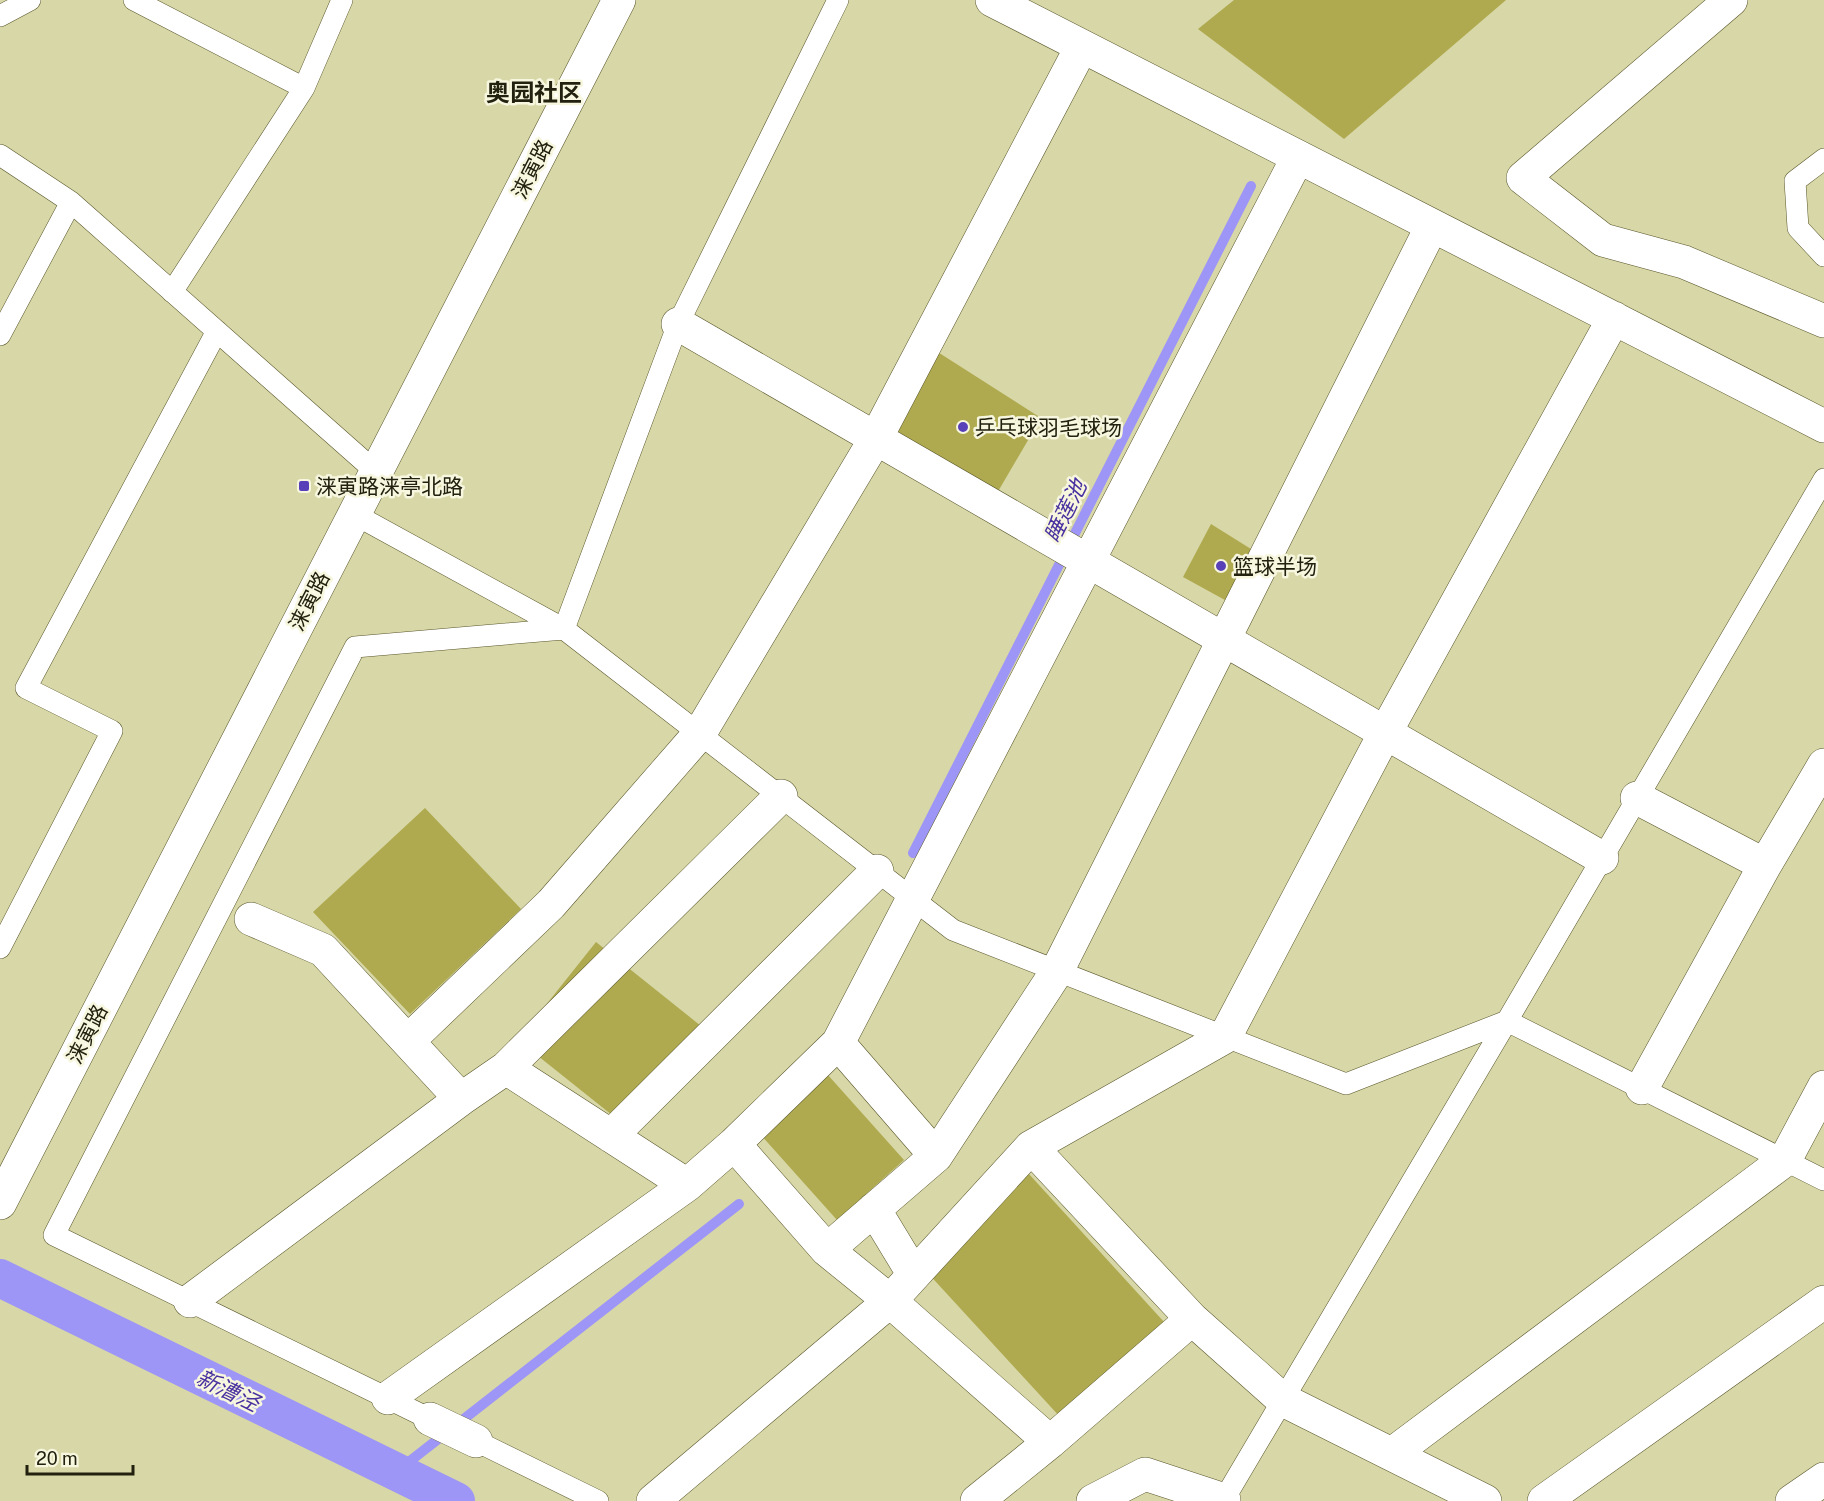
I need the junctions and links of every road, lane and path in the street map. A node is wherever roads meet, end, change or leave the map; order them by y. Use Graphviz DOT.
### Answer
graph roads {
  1 [pos="30,0"];
  2 [pos="135,0"];
  3 [pos="342,0"];
  4 [pos="619,0"];
  5 [pos="838,0"];
  6 [pos="1731,0"];
  7 [pos="1002,2"];
  8 [pos="0,16"];
  9 [pos="1082,46"];
  10 [pos="304,88"];
  11 [pos="0,155"];
  12 [pos="1298,157"];
  13 [pos="1824,159"];
  14 [pos="71,202"];
  15 [pos="1432,226"];
  16 [pos="1824,256"];
  17 [pos="172,292"];
  18 [pos="1614,318"];
  19 [pos="1824,321"];
  20 [pos="678,324"];
  21 [pos="217,331"];
  22 [pos="0,335"];
  23 [pos="1824,426"];
  24 [pos="876,438"];
  25 [pos="376,472"];
  26 [pos="1824,479"];
  27 [pos="354,514"];
  28 [pos="1070,551"];
  29 [pos="564,629"];
  30 [pos="1224,640"];
  31 [pos="1385,733"];
  32 [pos="700,734"];
  33 [pos="1824,765"];
  34 [pos="781,796"];
  35 [pos="1637,798"];
  36 [pos="1815,800"];
  37 [pos="1602,858"];
  38 [pos="1765,865"];
  39 [pos="877,871"];
  40 [pos="914,900"];
  41 [pos="251,919"];
  42 [pos="0,948"];
  43 [pos="1057,971"];
  44 [pos="1506,1021"];
  45 [pos="1225,1037"];
  46 [pos="408,1041"];
  47 [pos="838,1043"];
  48 [pos="506,1068"];
  49 [pos="1824,1087"];
  50 [pos="1642,1088"];
  51 [pos="461,1099"];
  52 [pos="611,1136"];
  53 [pos="734,1144"];
  54 [pos="1030,1147"];
  55 [pos="936,1156"];
  56 [pos="1785,1161"];
  57 [pos="1824,1180"];
  58 [pos="687,1185"];
  59 [pos="0,1203"];
  60 [pos="874,1209"];
  61 [pos="827,1250"];
  62 [pos="914,1275"];
  63 [pos="190,1301"];
  64 [pos="890,1301"];
  65 [pos="1824,1302"];
  66 [pos="1192,1319"];
  67 [pos="388,1398"];
  68 [pos="1283,1400"];
  69 [pos="1050,1442"];
  70 [pos="1392,1454"];
  71 [pos="1824,1479"];
  72 [pos="994,1496"];
  73 [pos="598,1501"];
  74 [pos="653,1501"];
  75 [pos="1093,1501"];
  76 [pos="1223,1501"];
  77 [pos="1485,1501"];
  78 [pos="1544,1501"];
  79 [pos="1792,1501"];
  1 -- 8 [label="lane"];
  2 -- 10 [label="lane"];
  3 -- 10 [label="lane"];
  4 -- 25 [label="street, 涞寅路"];
  5 -- 20 [label="lane"];
  6 -- 19 [label="street"];
  7 -- 9 [label="street"];
  9 -- 12 [label="street"];
  9 -- 24 [label="street"];
  10 -- 17 [label="lane"];
  11 -- 14 [label="lane"];
  12 -- 15 [label="street"];
  12 -- 28 [label="street"];
  13 -- 16 [label="lane"];
  14 -- 17 [label="lane"];
  14 -- 22 [label="lane"];
  15 -- 18 [label="street"];
  15 -- 30 [label="street"];
  17 -- 21 [label="lane"];
  18 -- 23 [label="street"];
  18 -- 31 [label="street"];
  20 -- 24 [label="street"];
  20 -- 29 [label="lane"];
  21 -- 25 [label="lane"];
  21 -- 42 [label="lane"];
  24 -- 28 [label="street"];
  24 -- 32 [label="street"];
  25 -- 27 [label="street, 涞寅路"];
  26 -- 35 [label="lane"];
  27 -- 29 [label="lane"];
  27 -- 59 [label="street, 涞寅路"];
  28 -- 30 [label="street"];
  28 -- 40 [label="street"];
  29 -- 32 [label="lane"];
  29 -- 63 [label="lane"];
  30 -- 31 [label="street"];
  30 -- 43 [label="street"];
  31 -- 37 [label="street"];
  31 -- 45 [label="street"];
  32 -- 34 [label="lane"];
  32 -- 46 [label="street"];
  33 -- 36 [label="street"];
  34 -- 39 [label="lane"];
  34 -- 48 [label="street"];
  35 -- 37 [label="lane"];
  35 -- 38 [label="street"];
  36 -- 38 [label="street"];
  37 -- 44 [label="lane"];
  38 -- 50 [label="street"];
  39 -- 40 [label="lane"];
  39 -- 52 [label="street"];
  40 -- 43 [label="lane"];
  40 -- 47 [label="street"];
  41 -- 46 [label="street"];
  43 -- 45 [label="lane"];
  43 -- 55 [label="street"];
  44 -- 45 [label="lane"];
  44 -- 50 [label="lane"];
  44 -- 68 [label="lane"];
  45 -- 54 [label="street"];
  46 -- 51 [label="street"];
  47 -- 53 [label="street"];
  47 -- 55 [label="street"];
  48 -- 51 [label="street"];
  48 -- 52 [label="street"];
  49 -- 56 [label="street"];
  50 -- 56 [label="lane"];
  51 -- 63 [label="street"];
  52 -- 58 [label="street"];
  53 -- 58 [label="street"];
  53 -- 61 [label="street"];
  54 -- 62 [label="street"];
  54 -- 66 [label="street"];
  55 -- 60 [label="street"];
  56 -- 57 [label="lane"];
  56 -- 70 [label="street"];
  58 -- 67 [label="street"];
  60 -- 61 [label="street"];
  60 -- 62 [label="street"];
  61 -- 64 [label="street"];
  62 -- 64 [label="street"];
  63 -- 67 [label="lane"];
  64 -- 69 [label="street"];
  64 -- 74 [label="street"];
  65 -- 78 [label="street"];
  66 -- 68 [label="street"];
  66 -- 69 [label="street"];
  67 -- 73 [label="lane"];
  68 -- 70 [label="street"];
  68 -- 76 [label="lane"];
  69 -- 72 [label="street"];
  70 -- 77 [label="street"];
  71 -- 79 [label="street"];
  75 -- 76 [label="street"];
}
